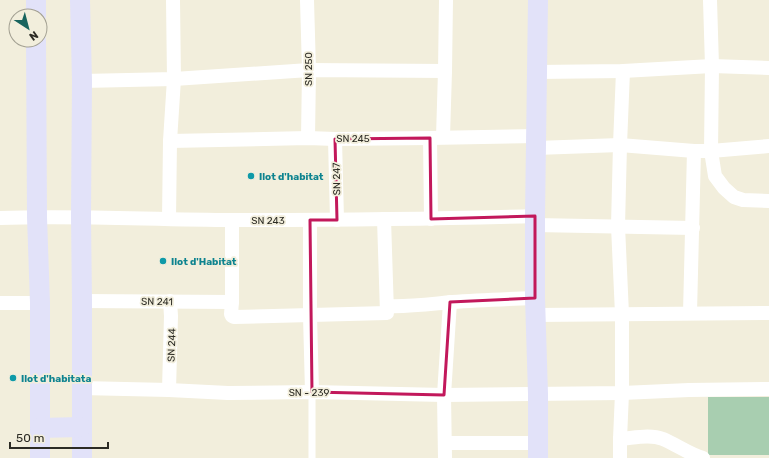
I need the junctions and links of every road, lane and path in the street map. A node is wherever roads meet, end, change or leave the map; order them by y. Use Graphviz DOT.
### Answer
graph roads {
  1 [pos="80,0"];
  2 [pos="173,0"];
  3 [pos="307,0"];
  4 [pos="446,0"];
  5 [pos="538,0"];
  6 [pos="710,0"];
  7 [pos="36,48"];
  8 [pos="712,66"];
  9 [pos="769,68"];
  10 [pos="309,70"];
  11 [pos="445,71"];
  12 [pos="623,71"];
  13 [pos="538,72"];
  14 [pos="174,79"];
  15 [pos="82,81"];
  16 [pos="308,138"];
  17 [pos="437,138"];
  18 [pos="335,139"];
  19 [pos="170,141"];
  20 [pos="536,142"];
  21 [pos="620,145"];
  22 [pos="769,146"];
  23 [pos="694,151"];
  24 [pos="711,151"];
  25 [pos="769,201"];
  26 [pos="37,217"];
  27 [pos="0,218"];
  28 [pos="81,218"];
  29 [pos="169,219"];
  30 [pos="384,219"];
  31 [pos="431,219"];
  32 [pos="232,220"];
  33 [pos="310,220"];
  34 [pos="337,220"];
  35 [pos="535,221"];
  36 [pos="618,226"];
  37 [pos="693,228"];
  38 [pos="82,301"];
  39 [pos="170,301"];
  40 [pos="232,302"];
  41 [pos="450,302"];
  42 [pos="0,303"];
  43 [pos="40,303"];
  44 [pos="387,306"];
  45 [pos="536,306"];
  46 [pos="690,313"];
  47 [pos="769,313"];
  48 [pos="622,314"];
  49 [pos="310,315"];
  50 [pos="81,388"];
  51 [pos="769,389"];
  52 [pos="169,390"];
  53 [pos="312,392"];
  54 [pos="622,393"];
  55 [pos="538,394"];
  56 [pos="444,396"];
  57 [pos="81,427"];
  58 [pos="40,428"];
  59 [pos="620,439"];
  60 [pos="445,443"];
  61 [pos="538,450"];
  62 [pos="40,458"];
  63 [pos="82,458"];
  64 [pos="312,458"];
  65 [pos="445,458"];
  66 [pos="620,458"];
  67 [pos="703,458"];
  1 -- 15 [label="street"];
  2 -- 14 [label="street"];
  3 -- 10 [label="street, SN 250"];
  4 -- 11 [label="street"];
  5 -- 13 [label="street"];
  6 -- 8 [label="street"];
  7 -- 26 [label="street"];
  8 -- 9 [label="street"];
  8 -- 12 [label="street"];
  8 -- 24 [label="street"];
  10 -- 11 [label="street"];
  10 -- 14 [label="street"];
  10 -- 16 [label="street, SN 250"];
  11 -- 17 [label="street"];
  12 -- 13 [label="street"];
  12 -- 21 [label="street"];
  13 -- 20 [label="street"];
  14 -- 15 [label="street"];
  14 -- 19 [label="street"];
  15 -- 28 [label="street"];
  16 -- 18 [label="street, SN 245"];
  16 -- 19 [label="street, SN 245"];
  17 -- 18 [label="street, SN 245"];
  17 -- 20 [label="street, SN 245"];
  17 -- 31 [label="street"];
  18 -- 34 [label="street, SN 247"];
  19 -- 29 [label="street"];
  20 -- 21 [label="street, SN 245"];
  20 -- 35 [label="street"];
  21 -- 23 [label="street, SN 245"];
  21 -- 36 [label="street"];
  22 -- 24 [label="street, SN 245"];
  23 -- 24 [label="street, SN 245"];
  23 -- 37 [label="street"];
  24 -- 25 [label="street"];
  26 -- 27 [label="street, SN 243"];
  26 -- 28 [label="street, SN 243"];
  26 -- 43 [label="street"];
  28 -- 29 [label="street, SN 243"];
  28 -- 38 [label="street"];
  29 -- 32 [label="street, SN 243"];
  30 -- 31 [label="street, SN 243"];
  30 -- 34 [label="street, SN 243"];
  30 -- 44 [label="street"];
  31 -- 35 [label="street, SN 243"];
  32 -- 33 [label="street, SN 243"];
  32 -- 40 [label="street"];
  33 -- 34 [label="street, SN 243"];
  33 -- 49 [label="street"];
  35 -- 36 [label="street, SN 243"];
  35 -- 45 [label="street"];
  36 -- 37 [label="street, SN 243"];
  36 -- 48 [label="street"];
  37 -- 46 [label="street"];
  38 -- 39 [label="street, SN 241"];
  38 -- 50 [label="street"];
  39 -- 40 [label="street, SN 241"];
  39 -- 52 [label="street, SN 244"];
  40 -- 49 [label="street"];
  41 -- 44 [label="street"];
  41 -- 45 [label="street"];
  41 -- 56 [label="street"];
  42 -- 43 [label="street"];
  43 -- 58 [label="street"];
  44 -- 49 [label="street"];
  45 -- 48 [label="street"];
  45 -- 55 [label="street"];
  46 -- 47 [label="street"];
  46 -- 48 [label="street"];
  48 -- 54 [label="street"];
  49 -- 53 [label="street"];
  50 -- 52 [label="street, SN - 239"];
  50 -- 57 [label="street"];
  51 -- 54 [label="street, SN - 239"];
  52 -- 53 [label="street, SN - 239"];
  53 -- 56 [label="street, SN - 239"];
  53 -- 64 [label="lane"];
  54 -- 55 [label="street, SN - 239"];
  54 -- 59 [label="street"];
  55 -- 56 [label="street, SN - 239"];
  55 -- 61 [label="street"];
  56 -- 60 [label="street"];
  57 -- 58 [label="street"];
  57 -- 63 [label="street"];
  58 -- 62 [label="street"];
  59 -- 66 [label="street"];
  59 -- 67 [label="street"];
  60 -- 61 [label="street"];
  60 -- 65 [label="street"];
}
